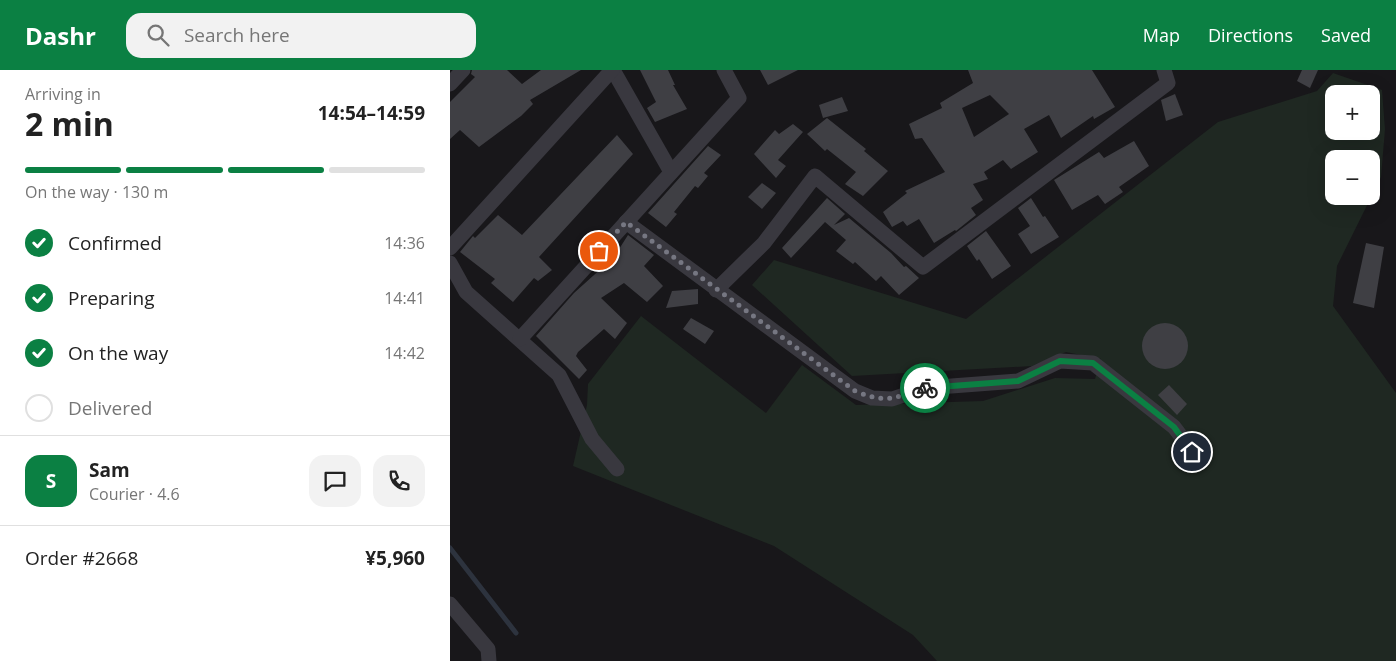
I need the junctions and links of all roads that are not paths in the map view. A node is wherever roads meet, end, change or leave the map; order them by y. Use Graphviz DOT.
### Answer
graph roads {
  1 [pos="463,70"];
  2 [pos="612,70"];
  3 [pos="724,70"];
  4 [pos="1164,70"];
  5 [pos="450,84"];
  6 [pos="671,172"];
  7 [pos="626,222"];
  8 [pos="450,248"];
  9 [pos="450,263"];
  10 [pos="716,290"];
  11 [pos="520,339"];
  12 [pos="1192,452"];
  13 [pos="617,469"];
  14 [pos="450,604"];
  15 [pos="489,661"];
  1 -- 5 [label="street"];
  2 -- 6 [label="street"];
  2 -- 8 [label="street"];
  3 -- 6 [label="street"];
  4 -- 10 [label="street"];
  6 -- 7 [label="street"];
  7 -- 10 [label="street"];
  7 -- 11 [label="street"];
  9 -- 11 [label="street"];
  10 -- 12 [label="street"];
  11 -- 13 [label="street"];
  14 -- 15 [label="street"];
}
